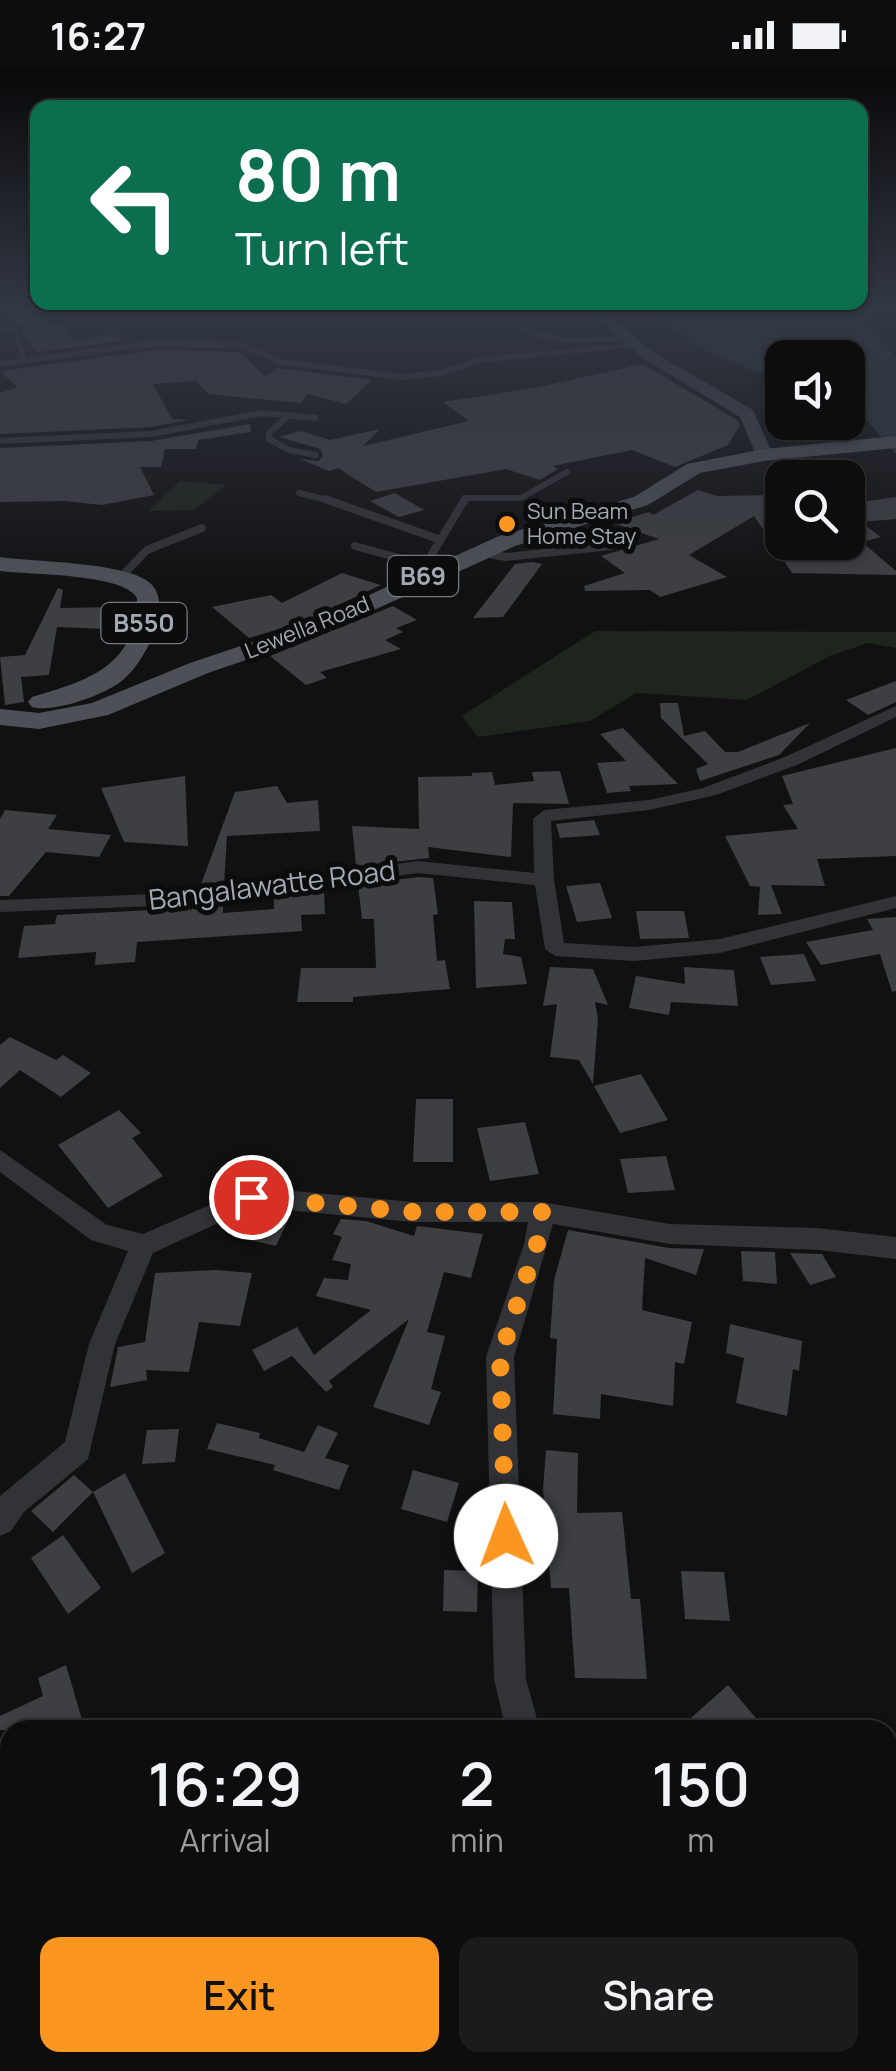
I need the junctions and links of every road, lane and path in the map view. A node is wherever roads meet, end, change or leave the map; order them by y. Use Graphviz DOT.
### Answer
graph roads {
  1 [pos="730,403"];
  2 [pos="290,415"];
  3 [pos="315,418"];
  4 [pos="0,441"];
  5 [pos="896,442"];
  6 [pos="316,455"];
  7 [pos="764,456"];
  8 [pos="566,472"];
  9 [pos="299,493"];
  10 [pos="202,528"];
  11 [pos="441,540"];
  12 [pos="356,546"];
  13 [pos="611,546"];
  14 [pos="478,552"];
  15 [pos="0,564"];
  16 [pos="431,567"];
  17 [pos="119,580"];
  18 [pos="896,711"];
  19 [pos="0,716"];
  20 [pos="544,880"];
  21 [pos="896,902"];
  22 [pos="0,906"];
  23 [pos="0,1159"];
  24 [pos="542,1212"];
  25 [pos="144,1244"];
  26 [pos="896,1248"];
  27 [pos="0,1520"];
  28 [pos="520,1720"];
  1 -- 7 [label="street"];
  2 -- 3 [label="lane"];
  2 -- 4 [label="lane"];
  2 -- 6 [label="lane"];
  5 -- 7 [label="main road, Lewella Road / B69"];
  7 -- 14 [label="main road, Lewella Road / B69"];
  8 -- 11 [label="lane"];
  9 -- 11 [label="lane"];
  10 -- 17 [label="lane"];
  11 -- 16 [label="lane"];
  12 -- 16 [label="lane"];
  13 -- 14 [label="lane"];
  14 -- 16 [label="main road, Lewella Road / B69"];
  15 -- 17 [label="main road, B550"];
  16 -- 19 [label="main road, Lewella Road / B69"];
  17 -- 19 [label="main road, B550"];
  18 -- 20 [label="street"];
  20 -- 21 [label="street"];
  20 -- 22 [label="street, Bangalawatte Road"];
  23 -- 25 [label="street"];
  24 -- 25 [label="street"];
  24 -- 26 [label="street"];
  24 -- 28 [label="street"];
  25 -- 27 [label="street"];
}
